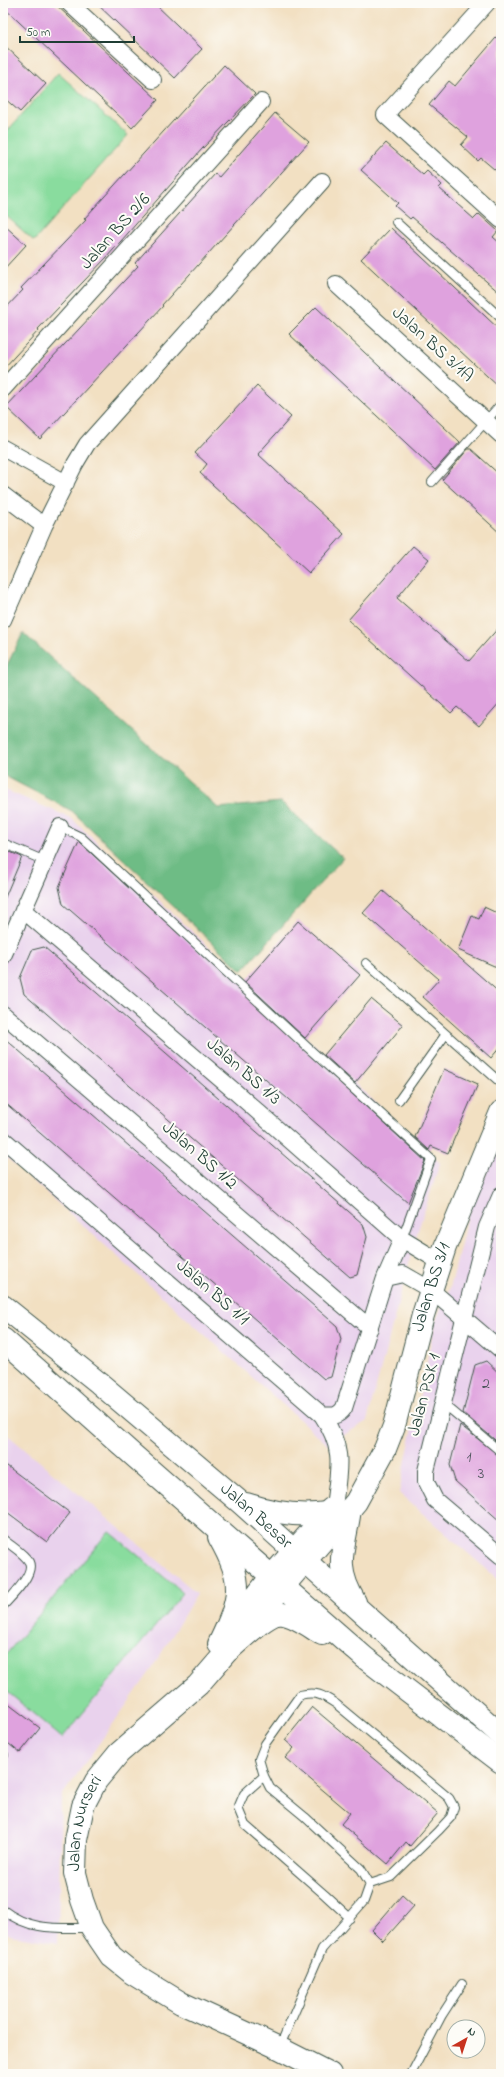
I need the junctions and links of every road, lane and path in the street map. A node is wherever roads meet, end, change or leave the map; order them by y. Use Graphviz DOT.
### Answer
graph roads {
  1 [pos="69,3"];
  2 [pos="487,3"];
  3 [pos="153,80"];
  4 [pos="260,102"];
  5 [pos="322,181"];
  6 [pos="501,220"];
  7 [pos="396,222"];
  8 [pos="336,284"];
  9 [pos="501,318"];
  10 [pos="3,389"];
  11 [pos="501,404"];
  12 [pos="485,421"];
  13 [pos="501,435"];
  14 [pos="3,448"];
  15 [pos="432,482"];
  16 [pos="66,483"];
  17 [pos="3,495"];
  18 [pos="44,526"];
  19 [pos="3,620"];
  20 [pos="60,827"];
  21 [pos="3,843"];
  22 [pos="45,860"];
  23 [pos="23,910"];
  24 [pos="3,956"];
  25 [pos="366,963"];
  26 [pos="3,1014"];
  27 [pos="446,1034"];
  28 [pos="501,1083"];
  29 [pos="399,1100"];
  30 [pos="501,1112"];
  31 [pos="3,1140"];
  32 [pos="501,1195"];
  33 [pos="402,1239"];
  34 [pos="440,1262"];
  35 [pos="385,1278"];
  36 [pos="431,1290"];
  37 [pos="3,1306"];
  38 [pos="465,1319"];
  39 [pos="370,1328"];
  40 [pos="3,1339"];
  41 [pos="501,1350"];
  42 [pos="444,1404"];
  43 [pos="322,1416"];
  44 [pos="501,1452"];
  45 [pos="241,1502"];
  46 [pos="337,1509"];
  47 [pos="210,1522"];
  48 [pos="3,1539"];
  49 [pos="501,1556"];
  50 [pos="300,1557"];
  51 [pos="277,1583"];
  52 [pos="3,1606"];
  53 [pos="363,1613"];
  54 [pos="224,1647"];
  55 [pos="365,1658"];
  56 [pos="501,1735"];
  57 [pos="501,1762"];
  58 [pos="264,1776"];
  59 [pos="370,1884"];
  60 [pos="3,1910"];
  61 [pos="350,1918"];
  62 [pos="92,1928"];
  63 [pos="462,1984"];
  64 [pos="279,2048"];
  65 [pos="330,2074"];
  66 [pos="411,2074"];
  1 -- 3 [label="street"];
  2 -- 6 [label="street"];
  4 -- 10 [label="street, Jalan BS 2/6"];
  5 -- 16 [label="street"];
  7 -- 9 [label="lane"];
  8 -- 12 [label="street, Jalan BS 3/1A"];
  11 -- 12 [label="lane"];
  12 -- 13 [label="street, Jalan BS 3/1A"];
  12 -- 15 [label="lane"];
  14 -- 16 [label="street"];
  16 -- 18 [label="street"];
  17 -- 18 [label="street"];
  18 -- 19 [label="street"];
  20 -- 22 [label="street"];
  20 -- 33 [label="lane"];
  21 -- 22 [label="lane"];
  22 -- 23 [label="street"];
  23 -- 24 [label="street"];
  23 -- 33 [label="street, Jalan BS 1/3"];
  25 -- 27 [label="lane"];
  26 -- 39 [label="street, Jalan BS 1/2"];
  27 -- 28 [label="lane"];
  27 -- 29 [label="lane"];
  30 -- 34 [label="main road, Jalan BS 3/1"];
  31 -- 43 [label="street, Jalan BS 1/1"];
  32 -- 38 [label="street, Jalan PSK 1"];
  33 -- 34 [label="street, Jalan BS 1/3"];
  33 -- 35 [label="street"];
  34 -- 36 [label="main road, Jalan BS 3/1"];
  35 -- 36 [label="street"];
  35 -- 39 [label="street"];
  36 -- 38 [label="street"];
  36 -- 46 [label="main road, Jalan BS 3/1"];
  37 -- 45 [label="main road, Jalan Besar"];
  38 -- 41 [label="street"];
  38 -- 42 [label="street, Jalan PSK 1"];
  39 -- 43 [label="street"];
  40 -- 47 [label="main road, Jalan Besar"];
  42 -- 44 [label="lane"];
  42 -- 49 [label="street, Jalan PSK 1"];
  43 -- 46 [label="street, Jalan BS 1/1"];
  45 -- 46 [label="main road"];
  45 -- 50 [label="main road, Jalan Besar"];
  46 -- 50 [label="main road, Jalan BS 3/1"];
  46 -- 53 [label="main road"];
  47 -- 51 [label="main road, Jalan Besar"];
  47 -- 54 [label="main road"];
  48 -- 52 [label="lane"];
  50 -- 51 [label="main road, Jalan BS 3/1"];
  50 -- 53 [label="main road, Jalan Besar"];
  51 -- 54 [label="main road, Jalan Nurseri"];
  51 -- 55 [label="main road, Jalan Besar"];
  53 -- 56 [label="main road, Jalan Besar"];
  54 -- 55 [label="main road"];
  54 -- 62 [label="main road, Jalan Nurseri"];
  55 -- 57 [label="main road, Jalan Besar"];
  58 -- 59 [label="lane"];
  58 -- 59 [label="lane"];
  58 -- 61 [label="lane"];
  59 -- 61 [label="lane"];
  60 -- 62 [label="lane"];
  61 -- 64 [label="lane"];
  62 -- 64 [label="main road, Jalan Nurseri"];
  63 -- 66 [label="lane"];
  64 -- 65 [label="main road, Jalan Nurseri"];
}
